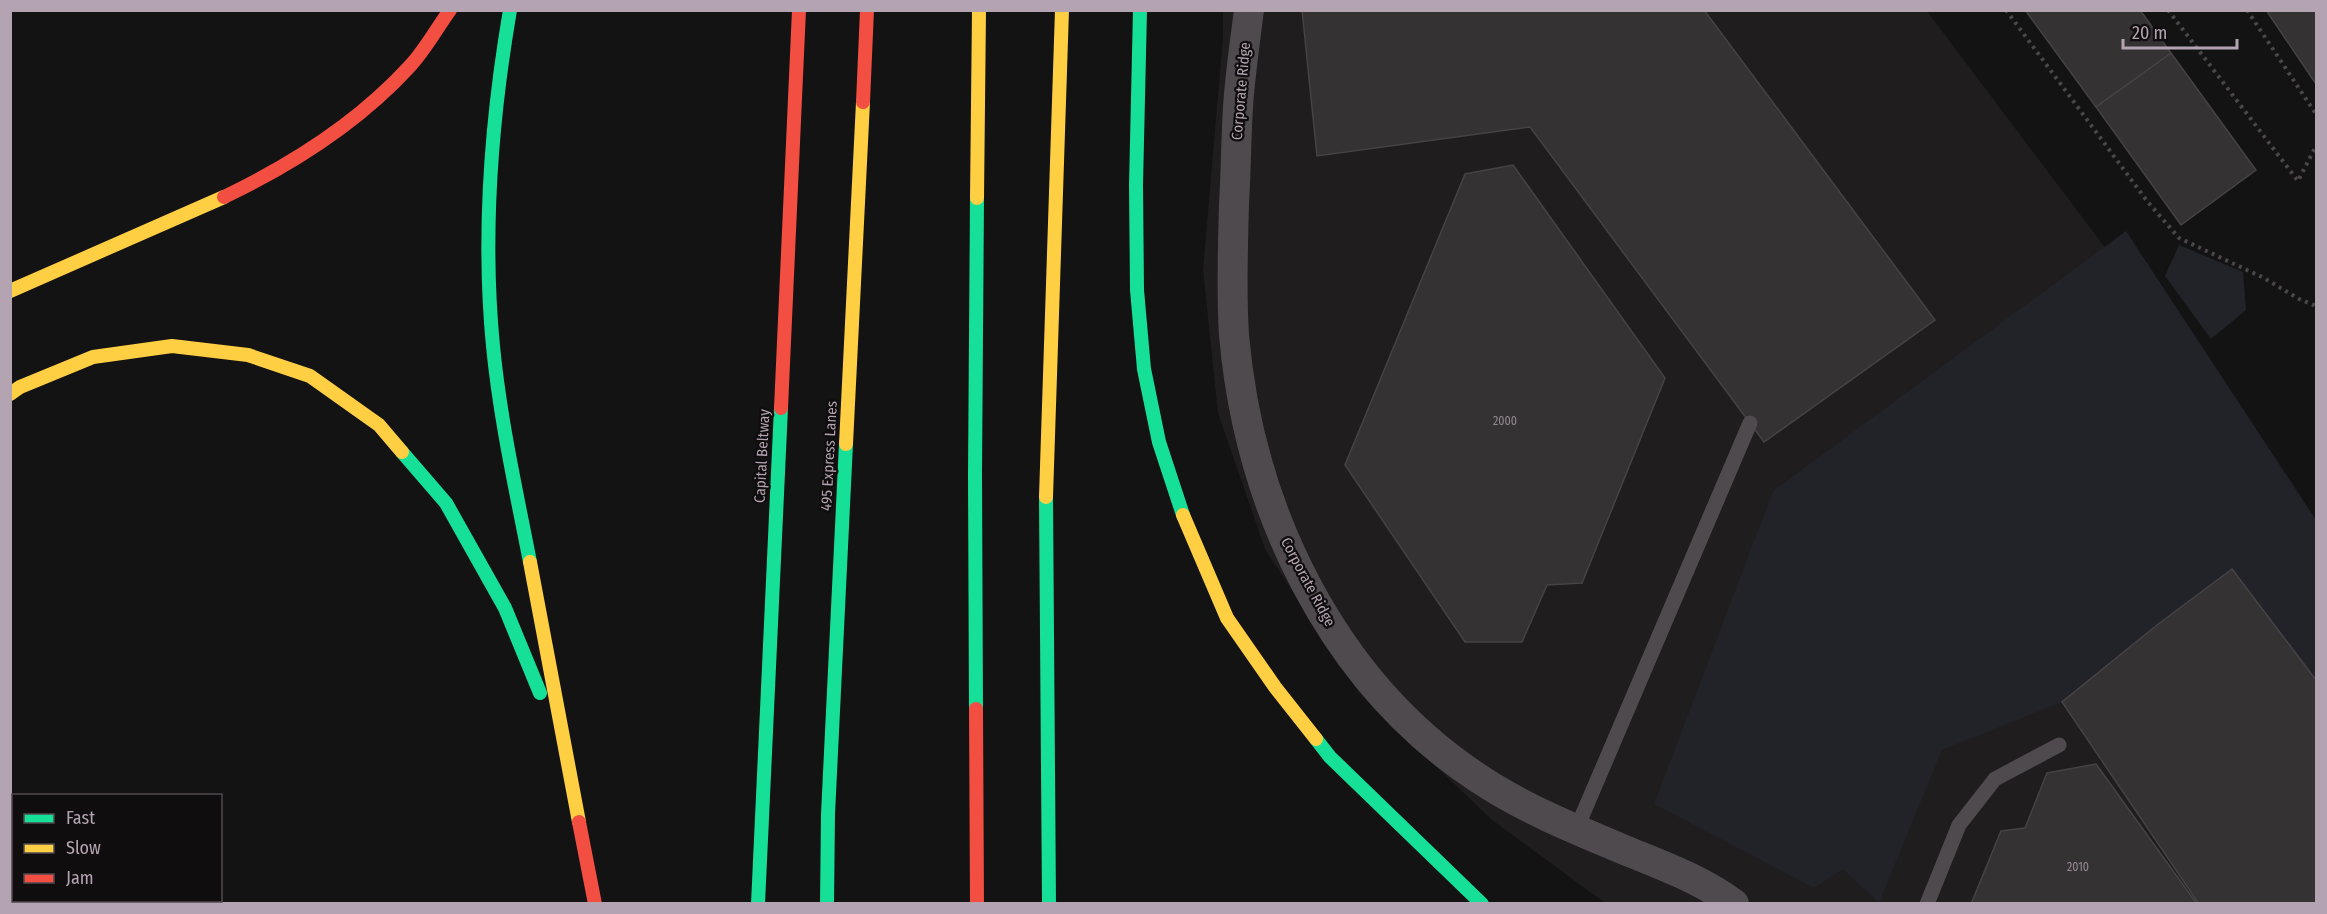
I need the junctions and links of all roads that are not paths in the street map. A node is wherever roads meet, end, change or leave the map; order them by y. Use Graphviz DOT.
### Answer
graph roads {
  1 [pos="450,10"];
  2 [pos="510,10"];
  3 [pos="799,10"];
  4 [pos="867,10"];
  5 [pos="979,10"];
  6 [pos="1062,10"];
  7 [pos="1140,10"];
  8 [pos="1249,10"];
  9 [pos="10,291"];
  10 [pos="10,394"];
  11 [pos="1750,423"];
  12 [pos="2059,745"];
  13 [pos="575,801"];
  14 [pos="1576,830"];
  15 [pos="594,903"];
  16 [pos="758,903"];
  17 [pos="826,903"];
  18 [pos="977,903"];
  19 [pos="1049,903"];
  20 [pos="1482,903"];
  21 [pos="1734,903"];
  22 [pos="1928,903"];
  1 -- 9 [label="highway"];
  2 -- 13 [label="highway"];
  3 -- 16 [label="highway, Capital Beltway"];
  4 -- 17 [label="highway, 495 Express Lanes"];
  5 -- 18 [label="highway"];
  6 -- 19 [label="highway"];
  7 -- 20 [label="highway"];
  8 -- 14 [label="street, Corporate Ridge"];
  10 -- 13 [label="highway"];
  11 -- 14 [label="lane"];
  12 -- 22 [label="lane"];
  13 -- 15 [label="highway"];
  14 -- 21 [label="street, Corporate Ridge"];
}
